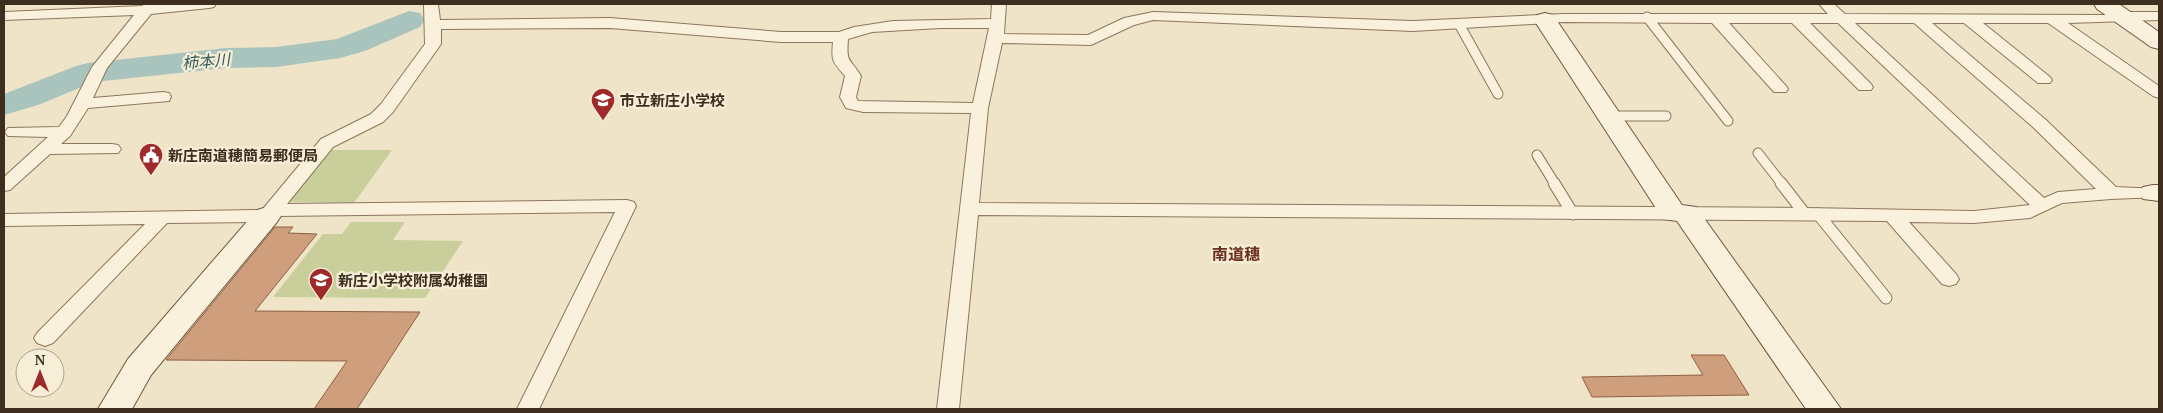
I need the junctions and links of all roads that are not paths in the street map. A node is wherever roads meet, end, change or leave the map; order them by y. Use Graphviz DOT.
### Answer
graph roads {
  1 [pos="209,4"];
  2 [pos="431,4"];
  3 [pos="999,4"];
  4 [pos="1662,4"];
  5 [pos="1732,4"];
  6 [pos="1826,4"];
  7 [pos="150,7"];
  8 [pos="1152,10"];
  9 [pos="2113,10"];
  10 [pos="1555,14"];
  11 [pos="4,16"];
  12 [pos="2159,16"];
  13 [pos="1647,17"];
  14 [pos="1672,18"];
  15 [pos="1716,18"];
  16 [pos="1744,18"];
  17 [pos="1842,18"];
  18 [pos="1797,19"];
  19 [pos="1918,19"];
  20 [pos="1968,19"];
  21 [pos="2052,19"];
  22 [pos="433,24"];
  23 [pos="1459,24"];
  24 [pos="996,31"];
  25 [pos="842,37"];
  26 [pos="2159,42"];
  27 [pos="2044,80"];
  28 [pos="1865,87"];
  29 [pos="1780,89"];
  30 [pos="1498,94"];
  31 [pos="2159,94"];
  32 [pos="163,97"];
  33 [pos="81,104"];
  34 [pos="980,108"];
  35 [pos="1610,116"];
  36 [pos="1666,116"];
  37 [pos="1728,122"];
  38 [pos="14,132"];
  39 [pos="64,132"];
  40 [pos="46,149"];
  41 [pos="112,149"];
  42 [pos="1758,153"];
  43 [pos="1537,155"];
  44 [pos="8,180"];
  45 [pos="2111,193"];
  46 [pos="2156,193"];
  47 [pos="2042,206"];
  48 [pos="969,209"];
  49 [pos="270,213"];
  50 [pos="1680,213"];
  51 [pos="1573,214"];
  52 [pos="1812,214"];
  53 [pos="1892,215"];
  54 [pos="161,218"];
  55 [pos="4,220"];
  56 [pos="1948,279"];
  57 [pos="1886,298"];
  58 [pos="45,338"];
  59 [pos="115,409"];
  60 [pos="528,409"];
  61 [pos="948,409"];
  62 [pos="1824,409"];
  1 -- 7 [label="street"];
  2 -- 22 [label="street"];
  3 -- 24 [label="street"];
  4 -- 14 [label="street"];
  5 -- 16 [label="street"];
  6 -- 17 [label="street"];
  7 -- 11 [label="street"];
  7 -- 33 [label="street"];
  8 -- 23 [label="street"];
  8 -- 24 [label="street"];
  9 -- 12 [label="street"];
  9 -- 21 [label="street"];
  9 -- 26 [label="street"];
  10 -- 13 [label="street"];
  10 -- 23 [label="street"];
  10 -- 35 [label="street"];
  13 -- 14 [label="street"];
  13 -- 37 [label="lane"];
  14 -- 15 [label="street"];
  15 -- 16 [label="street"];
  15 -- 29 [label="street"];
  16 -- 18 [label="street"];
  17 -- 18 [label="street"];
  17 -- 19 [label="street"];
  17 -- 47 [label="street"];
  18 -- 28 [label="street"];
  19 -- 20 [label="street"];
  19 -- 45 [label="street"];
  20 -- 21 [label="street"];
  20 -- 27 [label="street"];
  21 -- 31 [label="street"];
  22 -- 25 [label="street"];
  22 -- 49 [label="street"];
  23 -- 30 [label="lane"];
  24 -- 25 [label="street"];
  24 -- 34 [label="street"];
  25 -- 34 [label="street"];
  32 -- 33 [label="street"];
  33 -- 39 [label="street"];
  34 -- 48 [label="street"];
  35 -- 36 [label="lane"];
  35 -- 50 [label="street"];
  38 -- 39 [label="street"];
  39 -- 40 [label="street"];
  40 -- 41 [label="street"];
  40 -- 44 [label="street"];
  42 -- 52 [label="lane"];
  43 -- 51 [label="lane"];
  45 -- 46 [label="street"];
  45 -- 47 [label="street"];
  47 -- 53 [label="street"];
  48 -- 51 [label="street"];
  48 -- 61 [label="street"];
  49 -- 54 [label="street"];
  49 -- 59 [label="street"];
  49 -- 60 [label="street"];
  50 -- 51 [label="street"];
  50 -- 52 [label="street"];
  50 -- 62 [label="street"];
  52 -- 53 [label="street"];
  52 -- 57 [label="lane"];
  53 -- 56 [label="street"];
  54 -- 55 [label="street"];
  54 -- 58 [label="street"];
}
